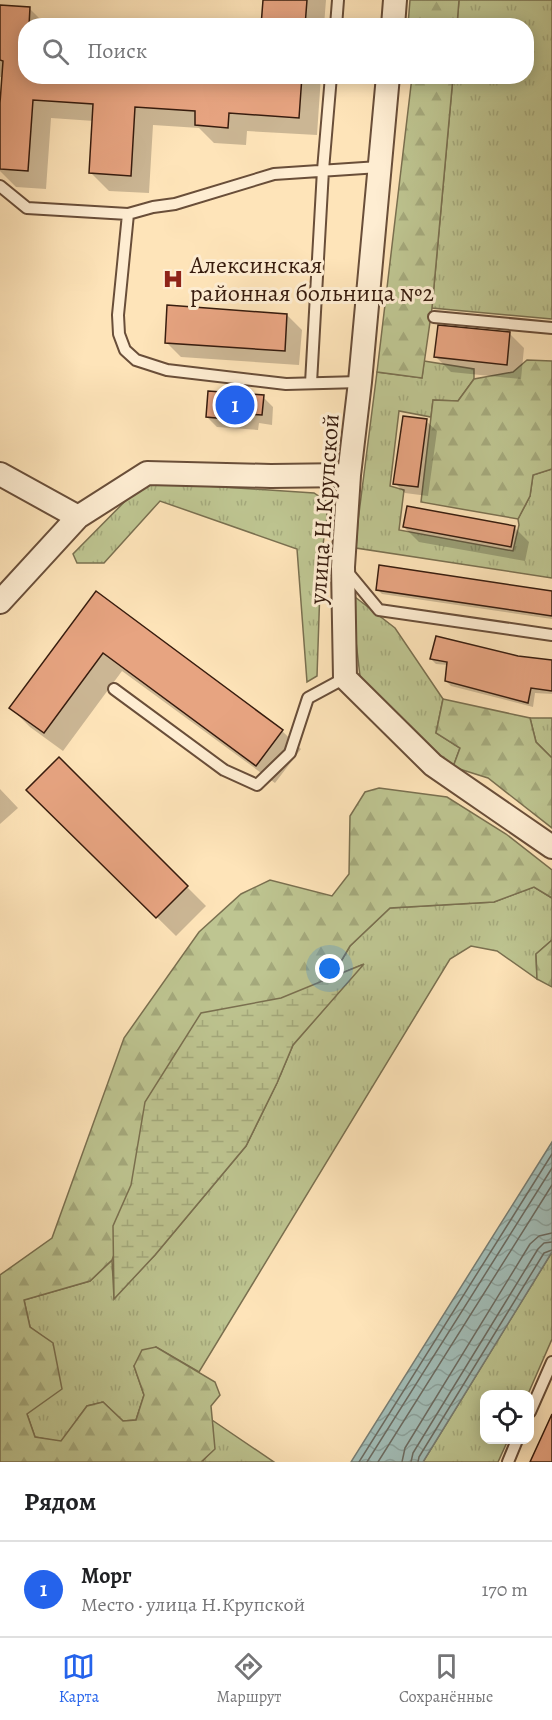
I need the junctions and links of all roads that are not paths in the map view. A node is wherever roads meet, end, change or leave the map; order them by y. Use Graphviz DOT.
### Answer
graph roads {
  1 [pos="338,0"];
  2 [pos="395,0"];
  3 [pos="337,18"];
  4 [pos="394,18"];
  5 [pos="330,84"];
  6 [pos="387,84"];
  7 [pos="380,167"];
  8 [pos="323,170"];
  9 [pos="0,186"];
  10 [pos="128,214"];
  11 [pos="434,317"];
  12 [pos="552,328"];
  13 [pos="360,382"];
  14 [pos="311,383"];
  15 [pos="0,474"];
  16 [pos="349,475"];
  17 [pos="78,517"];
  18 [pos="344,567"];
  19 [pos="0,602"];
  20 [pos="552,635"];
  21 [pos="345,678"];
  22 [pos="114,689"];
  23 [pos="552,847"];
  24 [pos="552,1362"];
  25 [pos="534,1403"];
  26 [pos="516,1444"];
  27 [pos="508,1462"];
  1 -- 3 [label="lane"];
  2 -- 4 [label="street"];
  5 -- 8 [label="lane"];
  6 -- 7 [label="street, улица Н.Крупской"];
  7 -- 8 [label="lane"];
  7 -- 13 [label="street, улица Н.Крупской"];
  8 -- 10 [label="lane"];
  8 -- 14 [label="lane"];
  9 -- 10 [label="lane"];
  10 -- 14 [label="lane"];
  11 -- 12 [label="lane"];
  13 -- 14 [label="lane"];
  13 -- 16 [label="street, улица Н.Крупской"];
  15 -- 17 [label="street"];
  16 -- 17 [label="street"];
  16 -- 18 [label="street, улица Н.Крупской"];
  17 -- 19 [label="street"];
  18 -- 20 [label="lane"];
  18 -- 21 [label="street, улица Н.Крупской"];
  21 -- 22 [label="lane"];
  21 -- 23 [label="street"];
  24 -- 25 [label="lane"];
  26 -- 27 [label="lane"];
}
